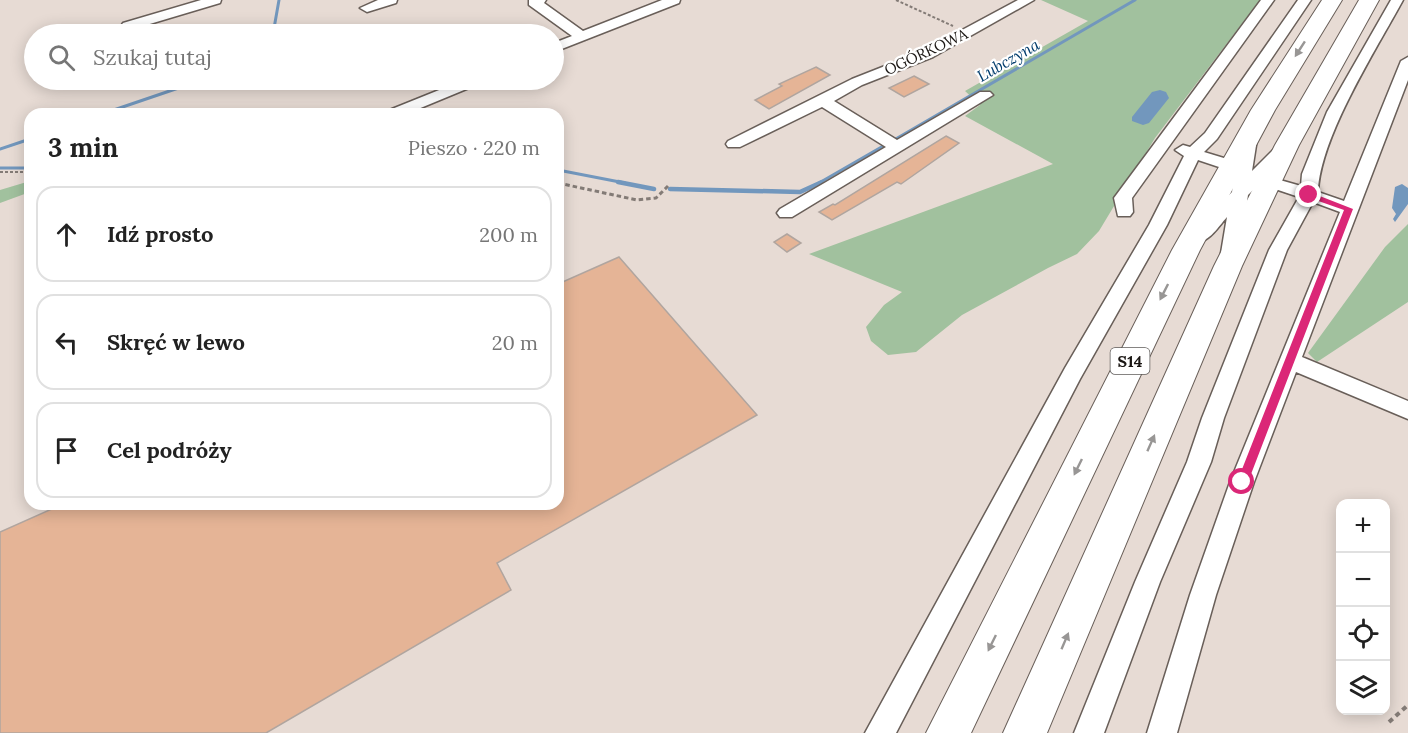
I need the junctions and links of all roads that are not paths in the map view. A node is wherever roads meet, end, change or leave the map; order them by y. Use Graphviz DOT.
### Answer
graph roads {
  1 [pos="215,0"];
  2 [pos="391,0"];
  3 [pos="540,0"];
  4 [pos="674,0"];
  5 [pos="1028,0"];
  6 [pos="1269,0"];
  7 [pos="1305,0"];
  8 [pos="1332,0"];
  9 [pos="1369,0"];
  10 [pos="1397,0"];
  11 [pos="366,8"];
  12 [pos="135,24"];
  13 [pos="581,36"];
  14 [pos="564,44"];
  15 [pos="1408,61"];
  16 [pos="451,90"];
  17 [pos="985,95"];
  18 [pos="824,101"];
  19 [pos="407,108"];
  20 [pos="1163,142"];
  21 [pos="734,144"];
  22 [pos="1287,145"];
  23 [pos="897,147"];
  24 [pos="1193,153"];
  25 [pos="1235,180"];
  26 [pos="1269,181"];
  27 [pos="1309,195"];
  28 [pos="1348,209"];
  29 [pos="1124,212"];
  30 [pos="786,213"];
  31 [pos="1228,266"];
  32 [pos="1290,360"];
  33 [pos="1408,410"];
  34 [pos="880,733"];
  35 [pos="948,733"];
  36 [pos="1025,733"];
  37 [pos="1089,733"];
  38 [pos="1162,733"];
  1 -- 12 [label="street"];
  2 -- 11 [label="street"];
  3 -- 13 [label="street"];
  4 -- 13 [label="street"];
  5 -- 18 [label="street, OGÓRKOWA"];
  6 -- 20 [label="street"];
  7 -- 24 [label="street"];
  8 -- 25 [label="highway, S14, one-way"];
  9 -- 22 [label="highway"];
  10 -- 27 [label="street"];
  13 -- 14 [label="street"];
  15 -- 28 [label="street"];
  16 -- 19 [label="street"];
  17 -- 23 [label="street"];
  18 -- 21 [label="street, OGÓRKOWA"];
  18 -- 23 [label="street"];
  20 -- 24 [label="street"];
  20 -- 29 [label="street"];
  22 -- 25 [label="street"];
  22 -- 26 [label="highway"];
  23 -- 30 [label="street"];
  24 -- 25 [label="street"];
  24 -- 34 [label="street"];
  25 -- 31 [label="street"];
  25 -- 35 [label="highway, S14, one-way"];
  26 -- 27 [label="street"];
  26 -- 31 [label="highway"];
  27 -- 28 [label="street"];
  27 -- 37 [label="street"];
  28 -- 32 [label="street"];
  36 -- 31 [label="highway, one-way"];
  32 -- 33 [label="street"];
  32 -- 38 [label="street"];
}
